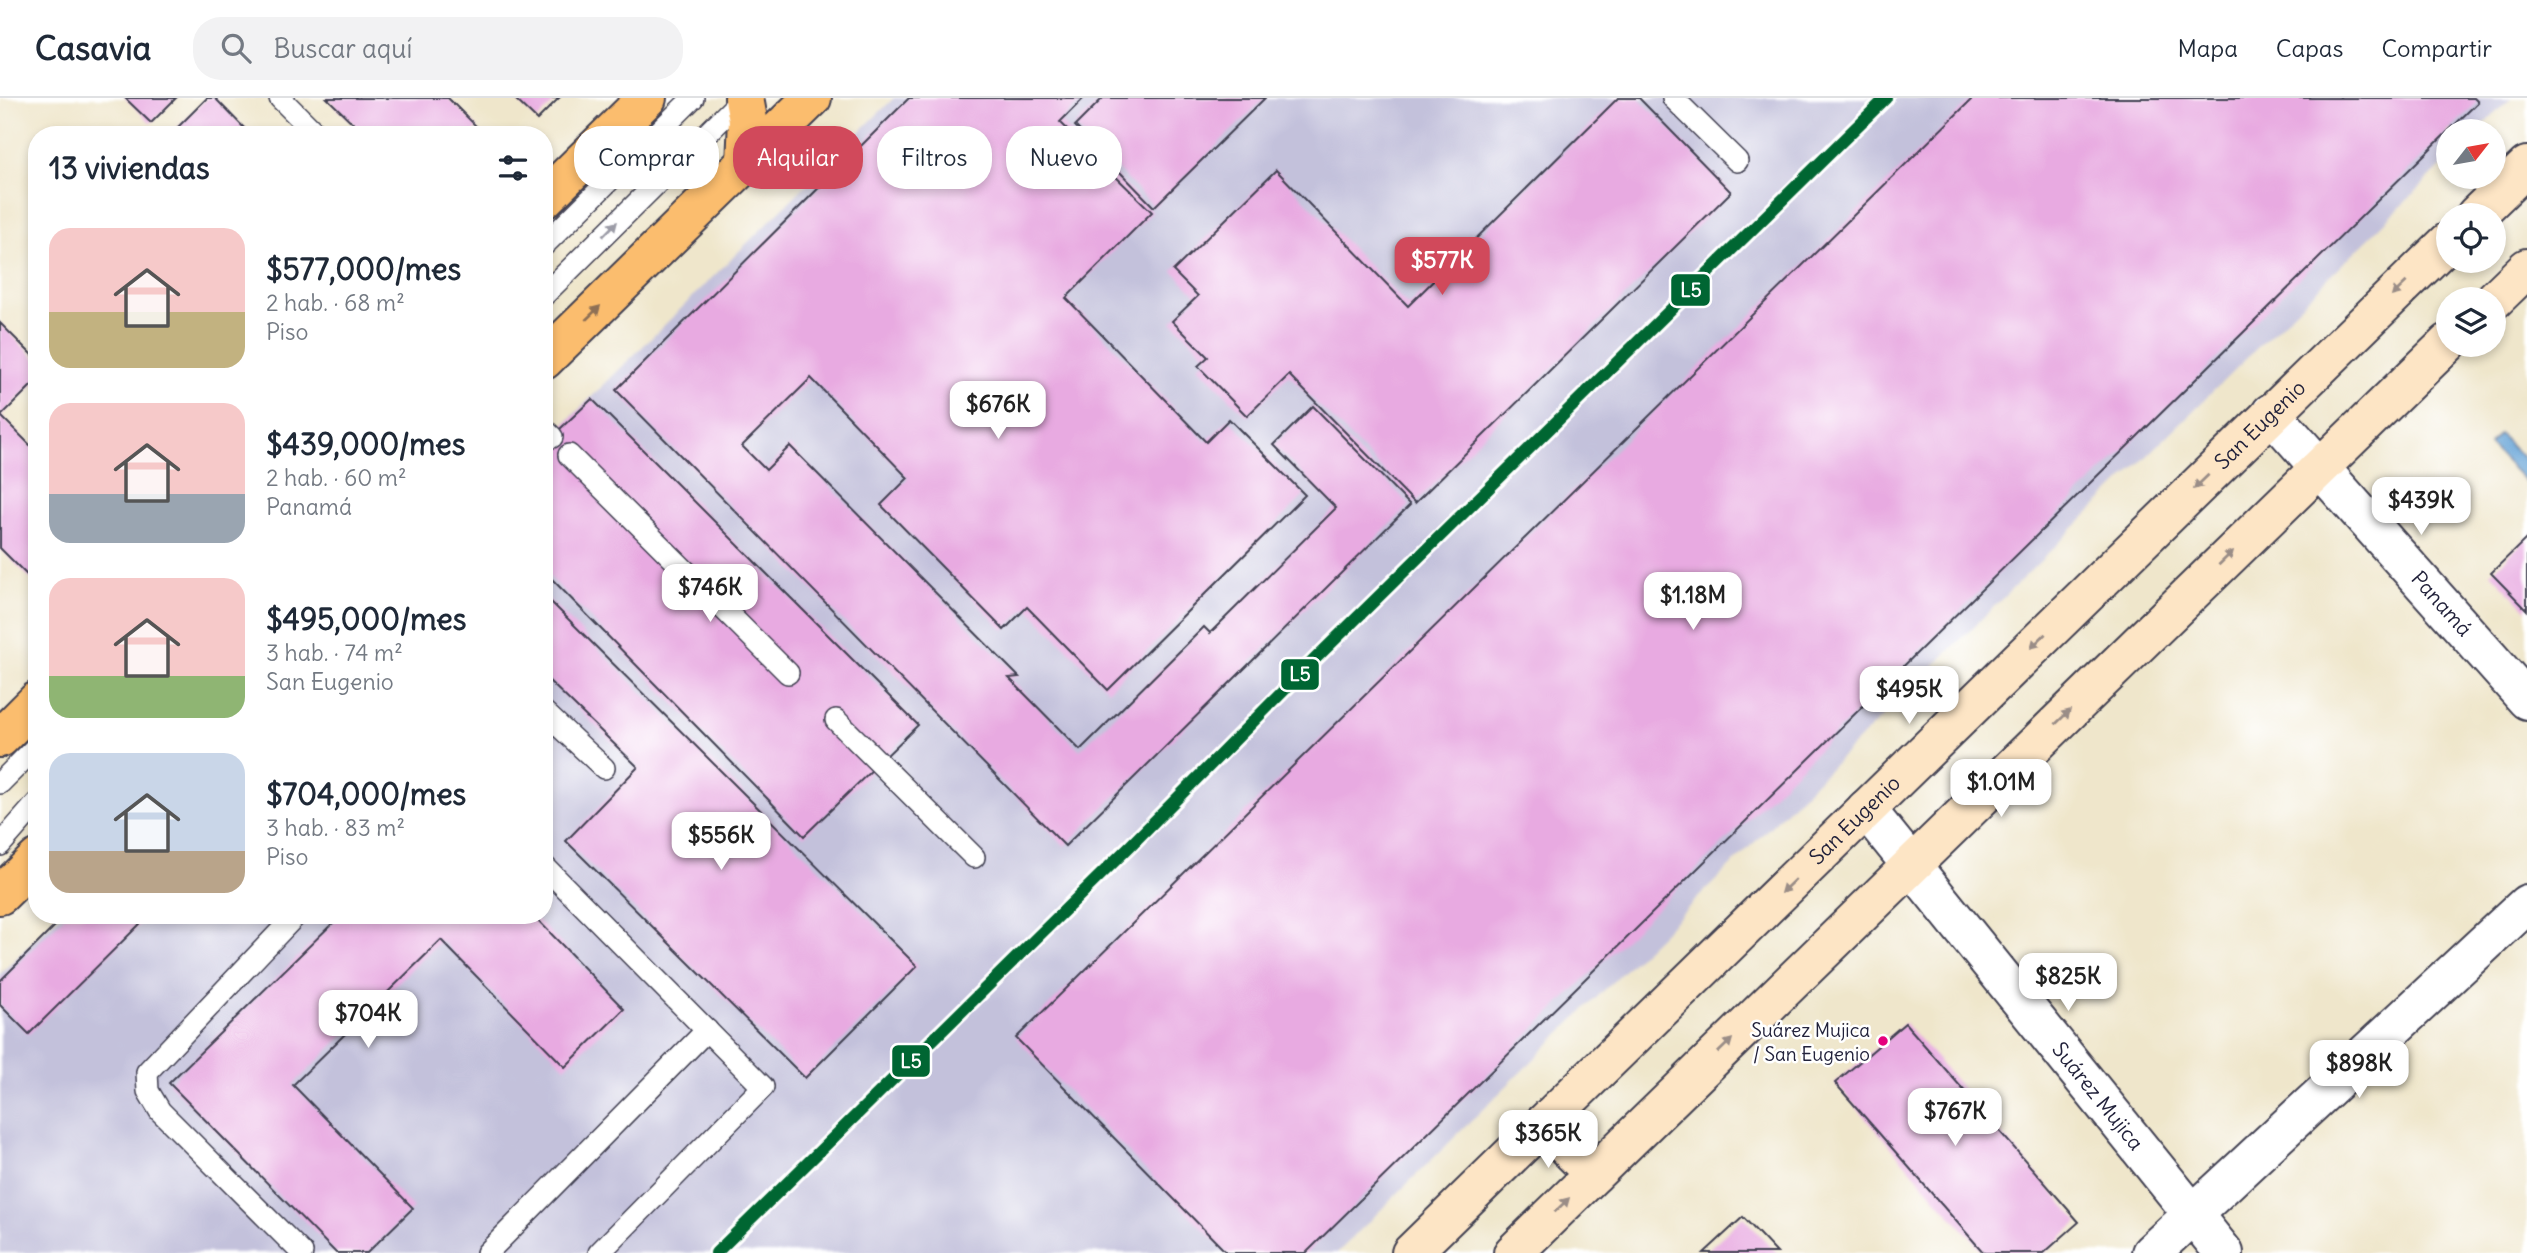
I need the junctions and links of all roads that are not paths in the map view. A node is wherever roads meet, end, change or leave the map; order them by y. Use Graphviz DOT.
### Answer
graph roads {
  1 [pos="280,98"];
  2 [pos="647,98"];
  3 [pos="693,98"];
  4 [pos="744,98"];
  5 [pos="813,98"];
  6 [pos="1673,98"];
  7 [pos="308,126"];
  8 [pos="748,126"];
  9 [pos="784,126"];
  10 [pos="1737,161"];
  11 [pos="2527,166"];
  12 [pos="733,176"];
  13 [pos="553,190"];
  14 [pos="2488,203"];
  15 [pos="553,236"];
  16 [pos="2436,254"];
  17 [pos="2527,268"];
  18 [pos="553,286"];
  19 [pos="2506,288"];
  20 [pos="553,351"];
  21 [pos="2436,355"];
  22 [pos="2271,413"];
  23 [pos="569,455"];
  24 [pos="2319,467"];
  25 [pos="788,673"];
  26 [pos="2527,700"];
  27 [pos="28,710"];
  28 [pos="553,720"];
  29 [pos="836,720"];
  30 [pos="0,738"];
  31 [pos="28,755"];
  32 [pos="604,768"];
  33 [pos="0,783"];
  34 [pos="1866,809"];
  35 [pos="28,813"];
  36 [pos="0,845"];
  37 [pos="974,857"];
  38 [pos="1910,865"];
  39 [pos="28,868"];
  40 [pos="553,875"];
  41 [pos="0,895"];
  42 [pos="2527,904"];
  43 [pos="287,924"];
  44 [pos="707,1030"];
  45 [pos="1544,1124"];
  46 [pos="1594,1174"];
  47 [pos="2192,1215"];
  48 [pos="302,1253"];
  49 [pos="487,1253"];
  50 [pos="599,1253"];
  51 [pos="1411,1253"];
  52 [pos="1513,1253"];
  53 [pos="2151,1253"];
  54 [pos="2224,1253"];
  1 -- 7 [label="lane"];
  2 -- 13 [label="main road"];
  3 -- 15 [label="lane"];
  4 -- 8 [label="main road"];
  18 -- 4 [label="lane, one-way"];
  5 -- 9 [label="main road"];
  6 -- 10 [label="lane"];
  11 -- 14 [label="main road"];
  20 -- 12 [label="main road, one-way"];
  16 -- 22 [label="main road, San Eugenio, one-way"];
  17 -- 19 [label="main road"];
  21 -- 24 [label="main road"];
  22 -- 24 [label="street, Panamá"];
  22 -- 34 [label="main road, San Eugenio, one-way"];
  23 -- 25 [label="lane"];
  24 -- 26 [label="street, Panamá"];
  38 -- 24 [label="main road, one-way"];
  27 -- 30 [label="main road"];
  28 -- 32 [label="lane"];
  29 -- 37 [label="lane"];
  31 -- 33 [label="lane"];
  34 -- 38 [label="street, Suárez Mujica"];
  34 -- 45 [label="main road, San Eugenio, one-way"];
  35 -- 36 [label="lane"];
  46 -- 38 [label="main road, one-way"];
  38 -- 47 [label="street, Suárez Mujica"];
  39 -- 41 [label="main road"];
  40 -- 44 [label="lane"];
  42 -- 47 [label="street"];
  43 -- 48 [label="lane"];
  44 -- 49 [label="lane"];
  44 -- 50 [label="lane"];
  45 -- 46 [label="main road"];
  45 -- 51 [label="main road, San Eugenio"];
  52 -- 46 [label="main road, one-way"];
  47 -- 53 [label="street"];
  47 -- 54 [label="street, Suárez Mujica"];
}
